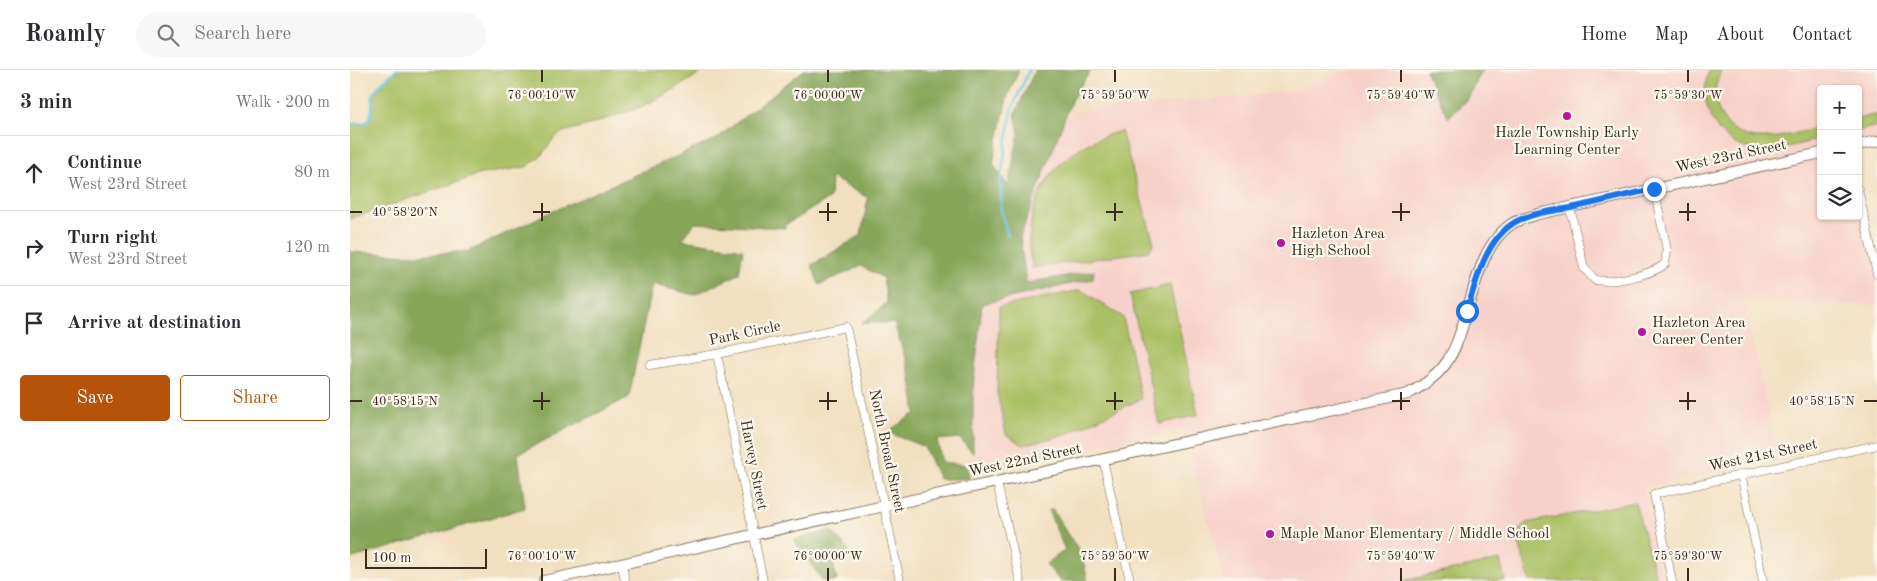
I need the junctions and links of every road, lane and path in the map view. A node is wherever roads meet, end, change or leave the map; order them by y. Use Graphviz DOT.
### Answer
graph roads {
  1 [pos="1877,140"];
  2 [pos="1862,144"];
  3 [pos="1817,154"];
  4 [pos="1654,189"];
  5 [pos="1862,206"];
  6 [pos="1570,208"];
  7 [pos="1877,274"];
  8 [pos="1467,311"];
  9 [pos="846,326"];
  10 [pos="717,354"];
  11 [pos="650,365"];
  12 [pos="1877,445"];
  13 [pos="1103,459"];
  14 [pos="1741,474"];
  15 [pos="997,483"];
  16 [pos="884,506"];
  17 [pos="753,534"];
  18 [pos="622,565"];
  19 [pos="544,581"];
  20 [pos="625,581"];
  21 [pos="763,581"];
  22 [pos="900,581"];
  23 [pos="1020,581"];
  24 [pos="1130,581"];
  25 [pos="1672,581"];
  26 [pos="1763,581"];
  1 -- 2 [label="street"];
  3 -- 4 [label="street, West 23rd Street"];
  4 -- 6 [label="street, West 23rd Street"];
  4 -- 6 [label="street"];
  5 -- 7 [label="street"];
  6 -- 8 [label="street, West 23rd Street"];
  8 -- 13 [label="street, West 22nd Street"];
  9 -- 10 [label="street, Park Circle"];
  9 -- 16 [label="street, North Broad Street"];
  10 -- 11 [label="street, Park Circle"];
  10 -- 17 [label="street, Harvey Street"];
  12 -- 14 [label="street, West 21st Street"];
  13 -- 15 [label="street, West 22nd Street"];
  13 -- 24 [label="street"];
  14 -- 25 [label="street, West 21st Street"];
  14 -- 26 [label="street"];
  15 -- 16 [label="street, West 22nd Street"];
  15 -- 23 [label="street"];
  16 -- 17 [label="street, West 22nd Street"];
  16 -- 22 [label="street, North Broad Street"];
  17 -- 18 [label="street, West 22nd Street"];
  17 -- 21 [label="street, Harvey Street"];
  18 -- 19 [label="street, West 22nd Street"];
  18 -- 20 [label="street"];
}
